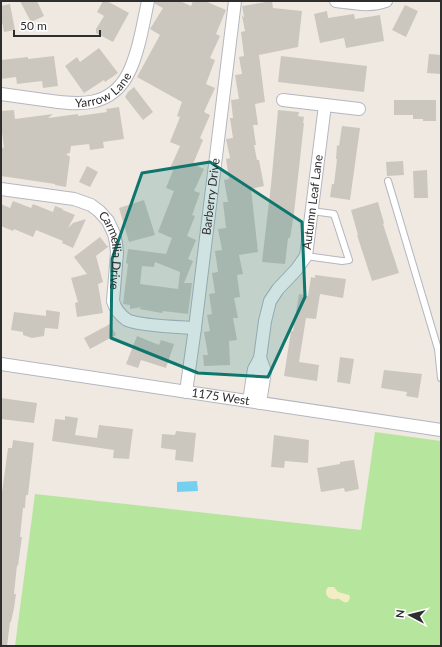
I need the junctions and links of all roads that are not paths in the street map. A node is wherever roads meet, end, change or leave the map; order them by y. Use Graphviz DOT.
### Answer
graph roads {
  1 [pos="148,1"];
  2 [pos="235,1"];
  3 [pos="336,1"];
  4 [pos="386,1"];
  5 [pos="1,94"];
  6 [pos="283,100"];
  7 [pos="324,105"];
  8 [pos="359,109"];
  9 [pos="388,181"];
  10 [pos="1,189"];
  11 [pos="312,211"];
  12 [pos="306,256"];
  13 [pos="195,328"];
  14 [pos="1,364"];
  15 [pos="441,378"];
  16 [pos="186,392"];
  17 [pos="255,402"];
  18 [pos="441,430"];
  1 -- 5 [label="street, Yarrow Lane"];
  2 -- 13 [label="street, Barberry Drive"];
  3 -- 4 [label="street"];
  6 -- 7 [label="street"];
  7 -- 8 [label="street"];
  7 -- 11 [label="street, Autumn Leaf Lane"];
  9 -- 15 [label="lane"];
  10 -- 13 [label="street, Carmellia Drive"];
  11 -- 12 [label="street, Autumn Leaf Lane"];
  11 -- 12 [label="lane"];
  12 -- 17 [label="street, Autumn Leaf Lane"];
  13 -- 16 [label="street, Barberry Drive"];
  14 -- 16 [label="street, 1175 West"];
  16 -- 17 [label="street, 1175 West"];
  17 -- 18 [label="street, 1175 West"];
}
